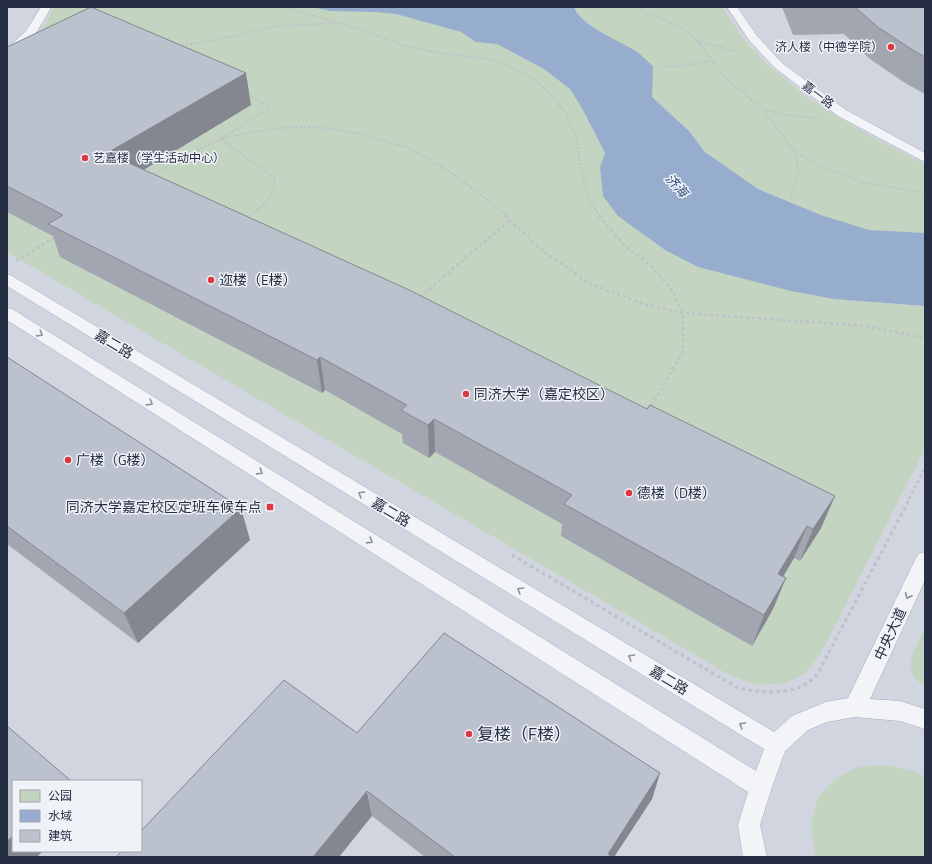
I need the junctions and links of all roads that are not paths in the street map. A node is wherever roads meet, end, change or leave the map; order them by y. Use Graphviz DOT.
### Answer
graph roads {
  1 [pos="46,7"];
  2 [pos="732,7"];
  3 [pos="7,55"];
  4 [pos="925,158"];
  5 [pos="7,279"];
  6 [pos="7,313"];
  7 [pos="925,560"];
  8 [pos="855,707"];
  9 [pos="925,720"];
  10 [pos="776,745"];
  11 [pos="761,786"];
  12 [pos="755,857"];
  1 -- 3 [label="lane"];
  2 -- 4 [label="lane, 嘉一路"];
  10 -- 5 [label="lane, 嘉二路, one-way"];
  6 -- 11 [label="lane, one-way"];
  7 -- 8 [label="lane, 中央大道, one-way"];
  8 -- 9 [label="lane"];
  8 -- 10 [label="lane"];
  10 -- 11 [label="lane"];
  11 -- 12 [label="lane"];
}
